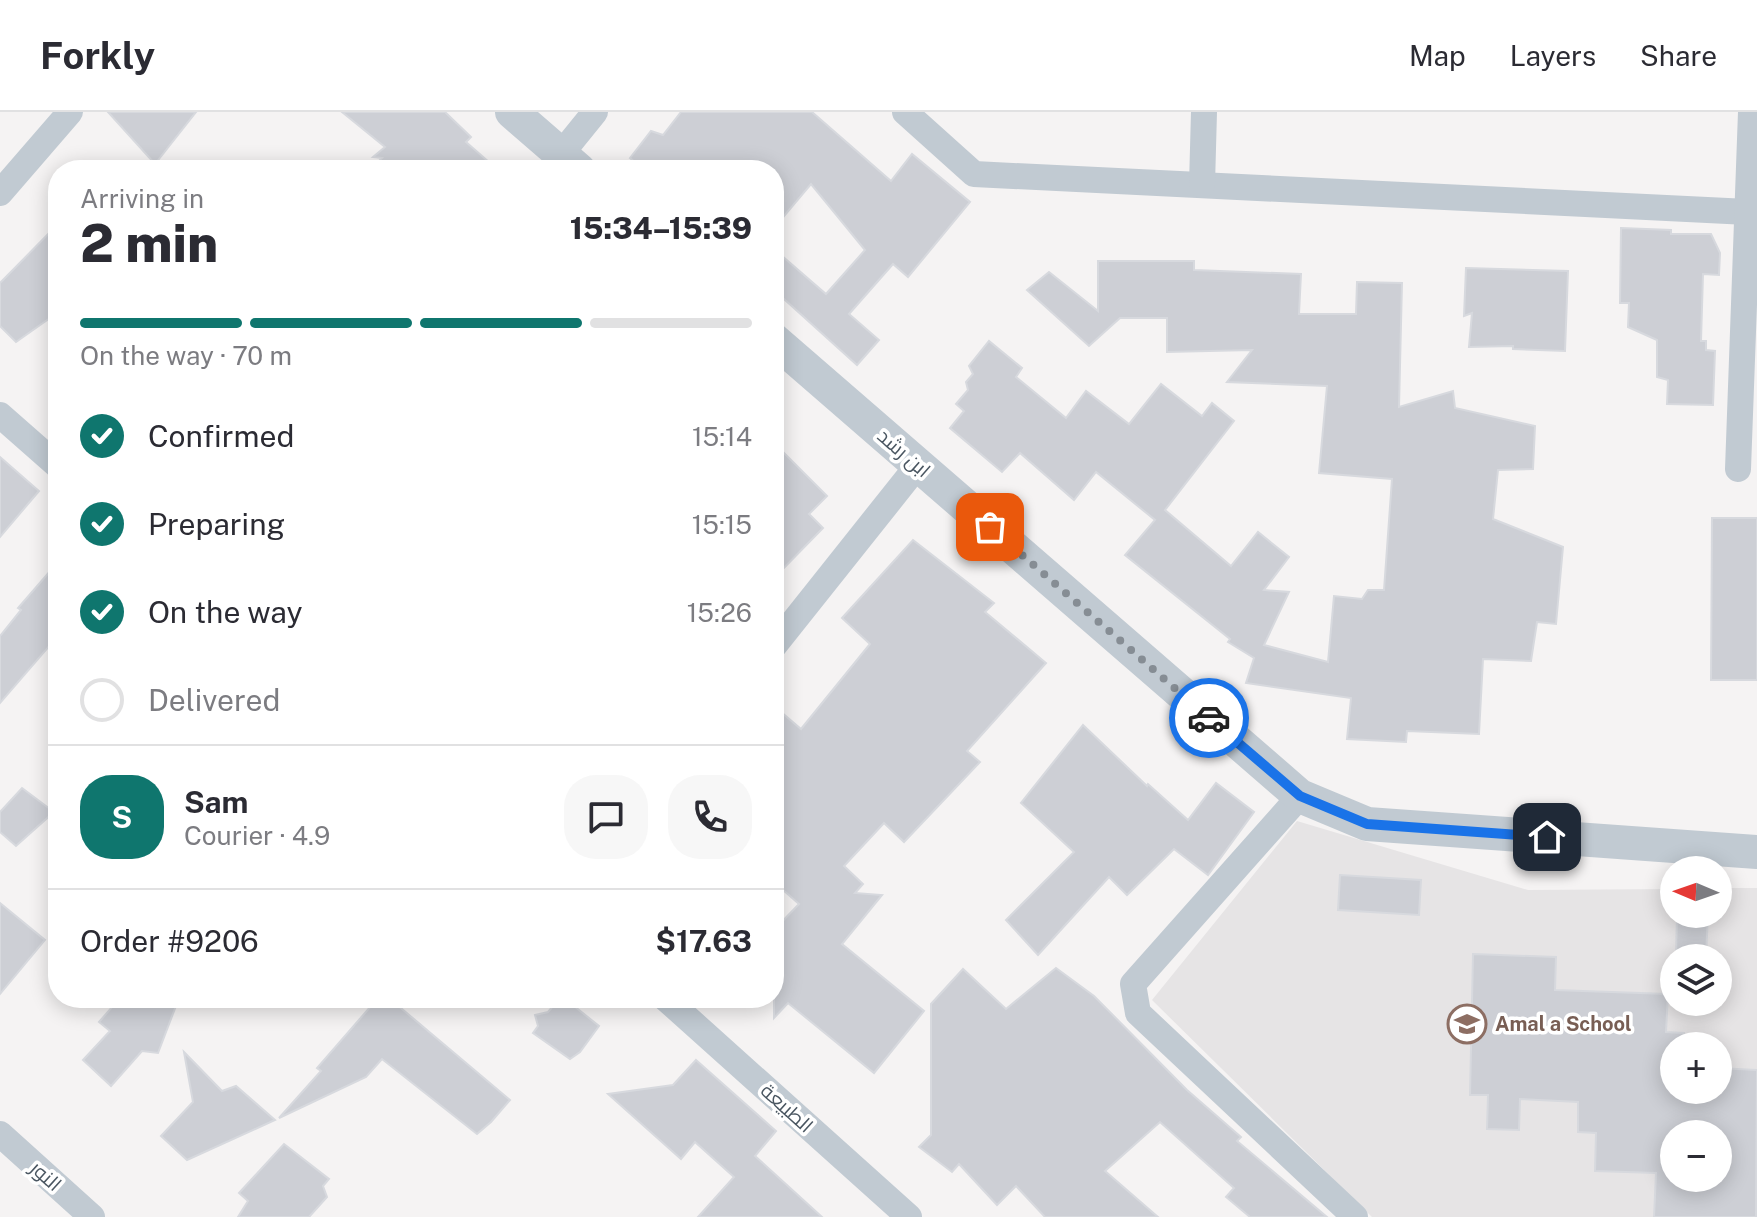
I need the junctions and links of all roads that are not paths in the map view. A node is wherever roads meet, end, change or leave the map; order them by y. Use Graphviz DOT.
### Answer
graph roads {
  1 [pos="70,112"];
  2 [pos="512,112"];
  3 [pos="595,112"];
  4 [pos="905,112"];
  5 [pos="1204,112"];
  6 [pos="1751,112"];
  7 [pos="568,160"];
  8 [pos="571,160"];
  9 [pos="1202,185"];
  10 [pos="0,193"];
  11 [pos="1748,212"];
  12 [pos="784,349"];
  13 [pos="0,415"];
  14 [pos="48,457"];
  15 [pos="918,465"];
  16 [pos="1738,469"];
  17 [pos="784,633"];
  18 [pos="1300,796"];
  19 [pos="1757,852"];
  20 [pos="676,1008"];
  21 [pos="0,1134"];
  22 [pos="90,1217"];
  23 [pos="909,1217"];
  24 [pos="1355,1217"];
  1 -- 10 [label="street"];
  2 -- 7 [label="street"];
  3 -- 8 [label="street"];
  4 -- 9 [label="street"];
  5 -- 9 [label="street"];
  6 -- 11 [label="street"];
  9 -- 11 [label="street"];
  11 -- 16 [label="street"];
  12 -- 15 [label="street, ابن رشد"];
  13 -- 14 [label="street"];
  15 -- 17 [label="street"];
  15 -- 18 [label="street, ابن رشد"];
  18 -- 19 [label="street, ابن رشد"];
  18 -- 24 [label="street"];
  20 -- 23 [label="street, الطبيعة"];
  21 -- 22 [label="street, النور"];
}
